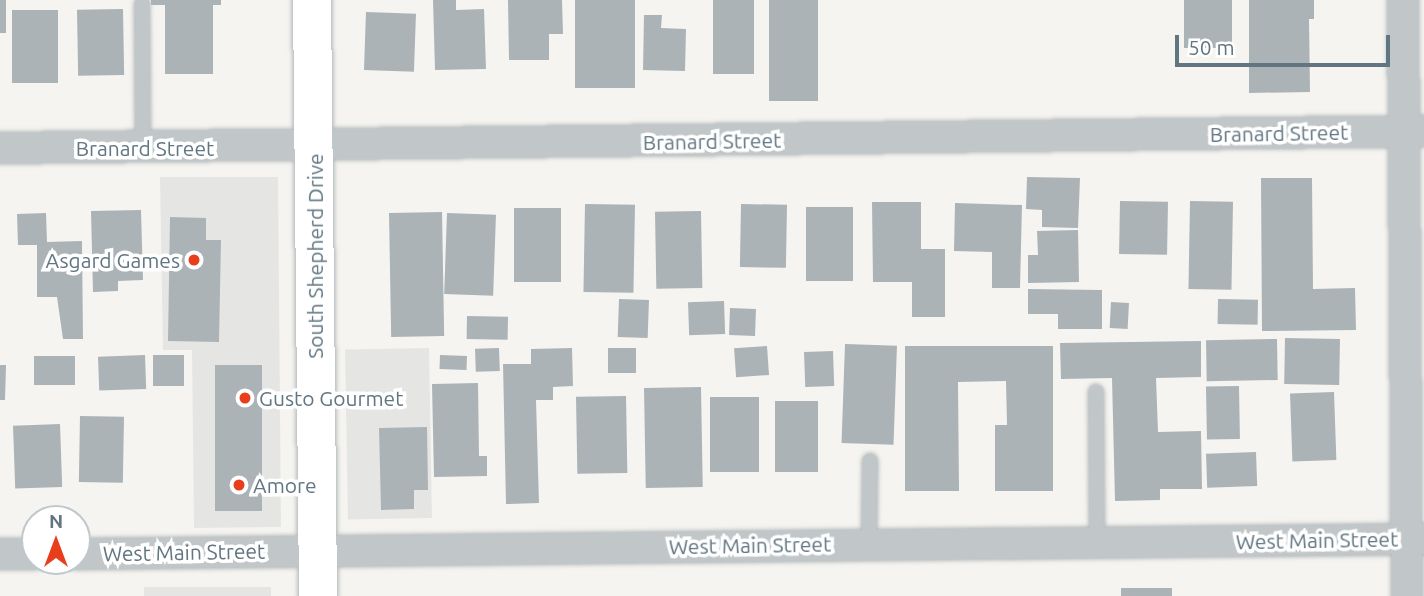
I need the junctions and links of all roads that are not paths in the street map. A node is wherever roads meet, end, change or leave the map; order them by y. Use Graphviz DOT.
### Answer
graph roads {
  1 [pos="312,0"];
  2 [pos="1403,0"];
  3 [pos="142,4"];
  4 [pos="1415,132"];
  5 [pos="314,146"];
  6 [pos="0,148"];
  7 [pos="143,148"];
  8 [pos="1096,392"];
  9 [pos="870,461"];
  10 [pos="1415,539"];
  11 [pos="1097,542"];
  12 [pos="869,544"];
  13 [pos="317,549"];
  14 [pos="0,554"];
  15 [pos="21,554"];
  16 [pos="91,554"];
  17 [pos="317,596"];
  18 [pos="1407,596"];
  1 -- 5 [label="main road, South Shepherd Drive"];
  2 -- 4 [label="street"];
  3 -- 7 [label="lane"];
  4 -- 5 [label="street, Branard Street"];
  4 -- 10 [label="street"];
  5 -- 7 [label="street, Branard Street"];
  5 -- 13 [label="main road, South Shepherd Drive"];
  6 -- 7 [label="street, Branard Street"];
  8 -- 11 [label="lane"];
  9 -- 12 [label="lane"];
  10 -- 11 [label="street, West Main Street"];
  10 -- 18 [label="street"];
  11 -- 12 [label="street, West Main Street"];
  12 -- 13 [label="street, West Main Street"];
  13 -- 16 [label="street, West Main Street"];
  13 -- 17 [label="main road, South Shepherd Drive"];
  14 -- 15 [label="street"];
}
